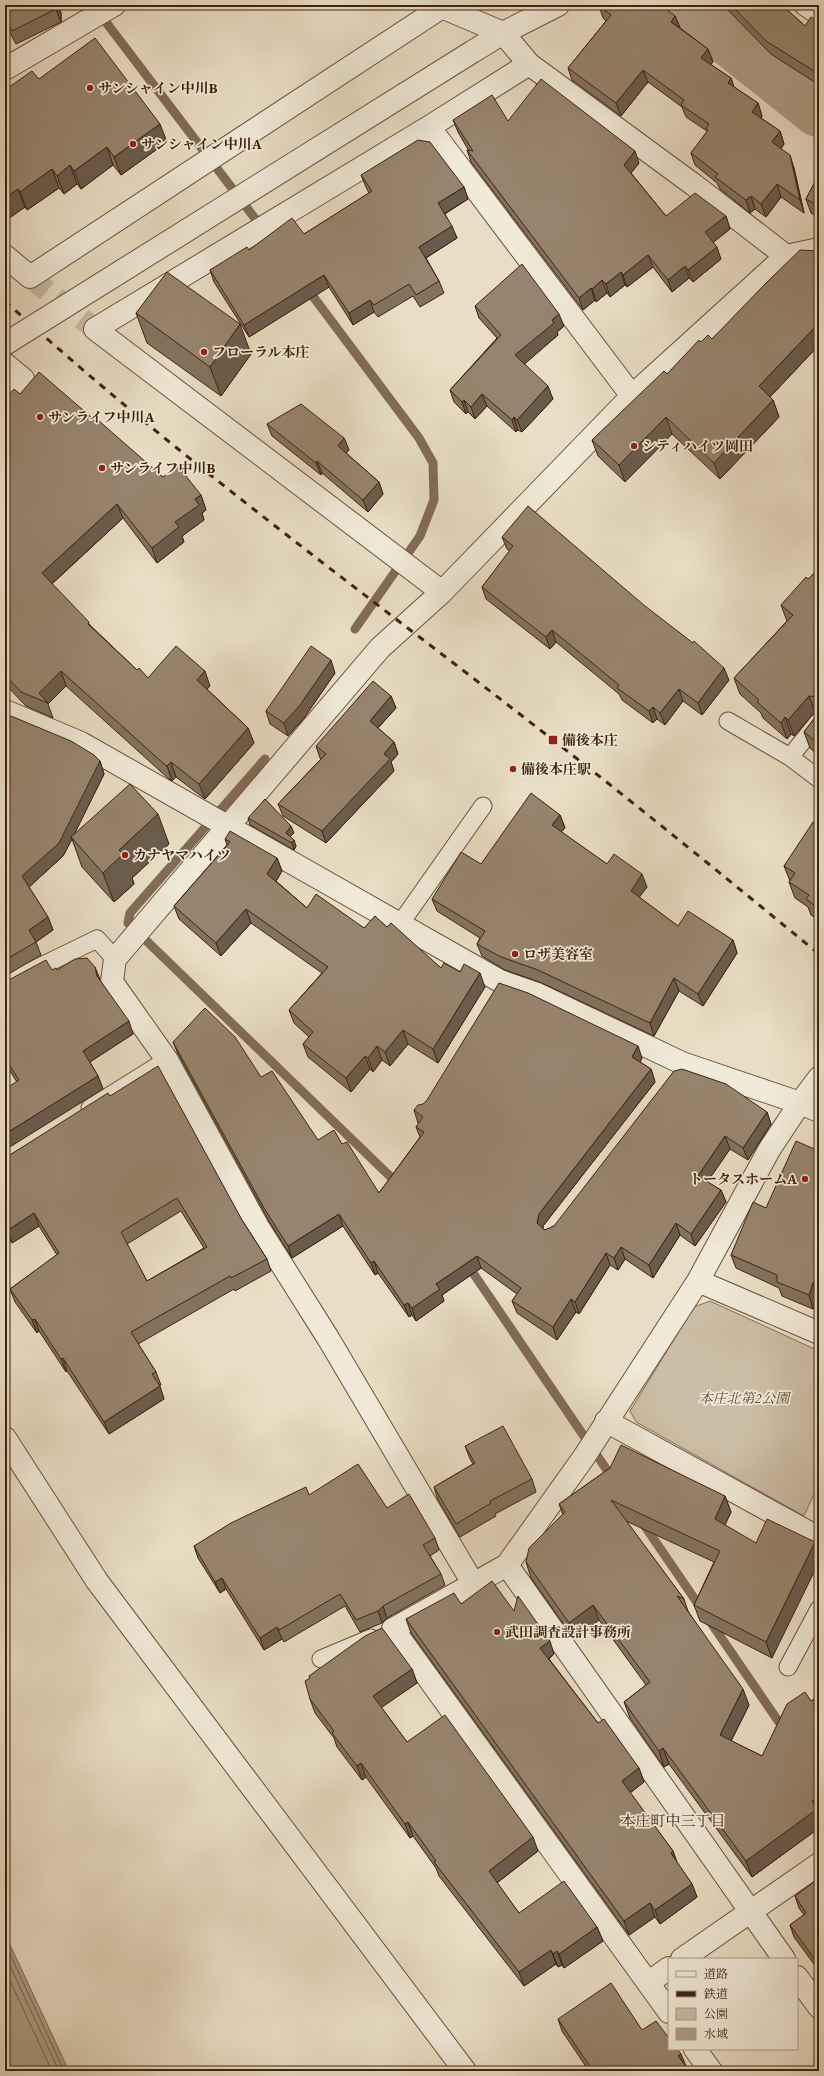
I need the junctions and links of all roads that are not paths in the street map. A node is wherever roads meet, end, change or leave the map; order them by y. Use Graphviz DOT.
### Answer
graph roads {
  1 [pos="558,5"];
  2 [pos="806,5"];
  3 [pos="439,6"];
  4 [pos="112,7"];
  5 [pos="819,14"];
  6 [pos="503,33"];
  7 [pos="529,64"];
  8 [pos="5,69"];
  9 [pos="429,127"];
  10 [pos="819,249"];
  11 [pos="5,256"];
  12 [pos="786,256"];
  13 [pos="5,344"];
  14 [pos="5,364"];
  15 [pos="5,391"];
  16 [pos="632,396"];
  17 [pos="442,592"];
  18 [pos="5,711"];
  19 [pos="728,721"];
  20 [pos="819,721"];
  21 [pos="790,757"];
  22 [pos="819,779"];
  23 [pos="483,806"];
  24 [pos="224,824"];
  25 [pos="400,924"];
  26 [pos="115,959"];
  27 [pos="5,987"];
  28 [pos="167,1060"];
  29 [pos="819,1078"];
  30 [pos="810,1107"];
  31 [pos="79,1115"];
  32 [pos="698,1281"];
  33 [pos="819,1333"];
  34 [pos="601,1430"];
  35 [pos="5,1438"];
  36 [pos="819,1538"];
  37 [pos="507,1565"];
  38 [pos="474,1585"];
  39 [pos="819,1609"];
  40 [pos="393,1629"];
  41 [pos="321,1659"];
  42 [pos="788,1668"];
  43 [pos="819,1864"];
  44 [pos="750,1912"];
  45 [pos="683,1958"];
  46 [pos="783,1958"];
  47 [pos="668,1969"];
  48 [pos="798,1978"];
  49 [pos="648,1983"];
  50 [pos="819,2007"];
  51 [pos="668,2011"];
  52 [pos="697,2050"];
  53 [pos="465,2071"];
  54 [pos="711,2071"];
  1 -- 6 [label="street"];
  2 -- 5 [label="street"];
  3 -- 6 [label="street"];
  3 -- 11 [label="street"];
  4 -- 8 [label="street"];
  6 -- 7 [label="street"];
  6 -- 13 [label="street, bridge"];
  7 -- 9 [label="street"];
  7 -- 12 [label="street"];
  9 -- 16 [label="street"];
  9 -- 17 [label="street"];
  10 -- 12 [label="street"];
  12 -- 16 [label="street"];
  14 -- 15 [label="street"];
  16 -- 17 [label="street"];
  17 -- 24 [label="street"];
  18 -- 24 [label="street"];
  19 -- 21 [label="lane"];
  20 -- 21 [label="lane"];
  21 -- 22 [label="lane"];
  23 -- 25 [label="lane"];
  24 -- 25 [label="street"];
  24 -- 26 [label="street"];
  25 -- 30 [label="street"];
  26 -- 27 [label="lane"];
  26 -- 28 [label="street"];
  28 -- 31 [label="lane"];
  28 -- 38 [label="street"];
  29 -- 30 [label="street"];
  30 -- 32 [label="street"];
  32 -- 33 [label="street"];
  32 -- 34 [label="street"];
  34 -- 36 [label="street"];
  34 -- 37 [label="street"];
  35 -- 53 [label="street"];
  37 -- 38 [label="street"];
  37 -- 44 [label="street"];
  38 -- 40 [label="street"];
  39 -- 42 [label="lane"];
  40 -- 41 [label="lane"];
  40 -- 49 [label="street"];
  43 -- 44 [label="street"];
  44 -- 45 [label="street"];
  44 -- 46 [label="street"];
  47 -- 49 [label="street"];
  48 -- 50 [label="street"];
  49 -- 51 [label="street"];
  52 -- 54 [label="street"];
}
